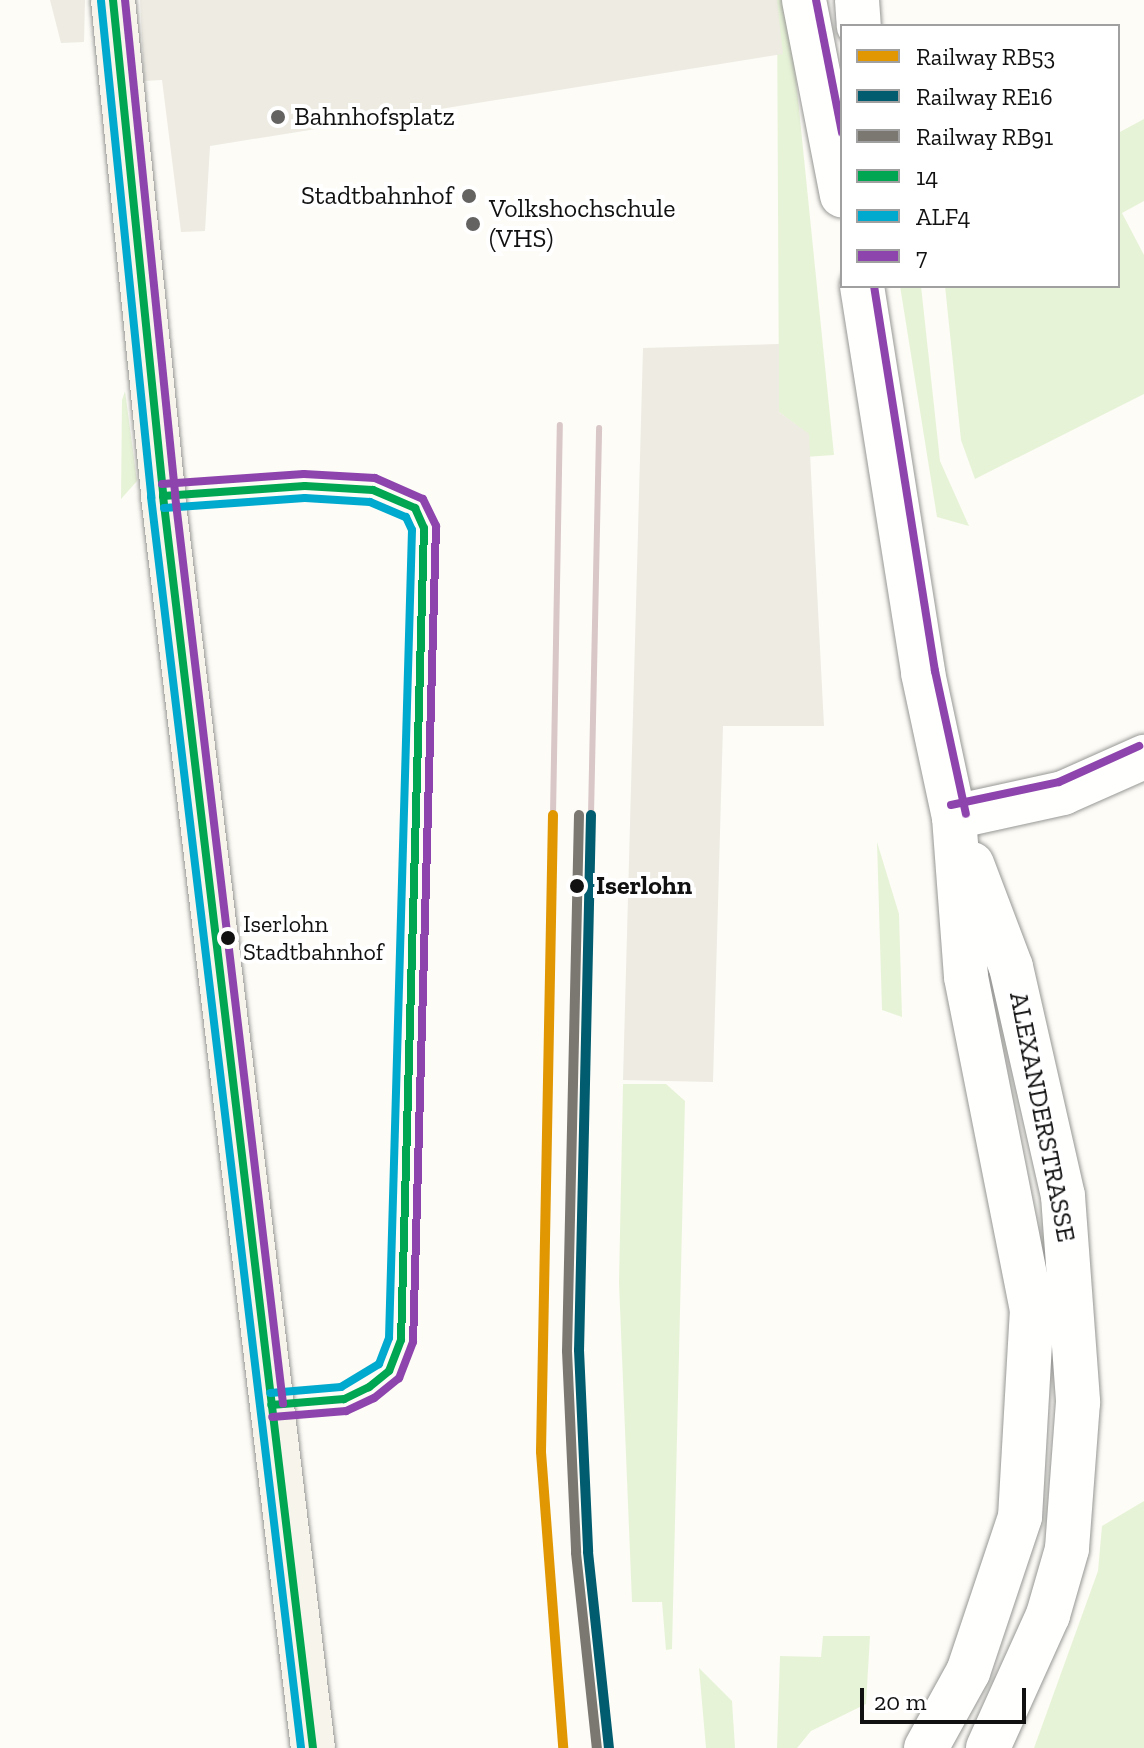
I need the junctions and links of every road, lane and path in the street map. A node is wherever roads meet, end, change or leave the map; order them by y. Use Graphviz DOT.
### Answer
graph roads {
  1 [pos="113,0"];
  2 [pos="804,0"];
  3 [pos="857,0"];
  4 [pos="859,24"];
  5 [pos="840,185"];
  6 [pos="862,288"];
  7 [pos="1144,757"];
  8 [pos="954,817"];
  9 [pos="313,1748"];
  10 [pos="926,1748"];
  11 [pos="988,1748"];
  1 -- 9 [label="main road"];
  2 -- 5 [label="street"];
  3 -- 4 [label="street"];
  6 -- 8 [label="street, ALEXANDERSTRASSE"];
  7 -- 8 [label="street"];
  8 -- 10 [label="street, ALEXANDERSTRASSE"];
  8 -- 11 [label="street, ALEXANDERSTRASSE"];
}
